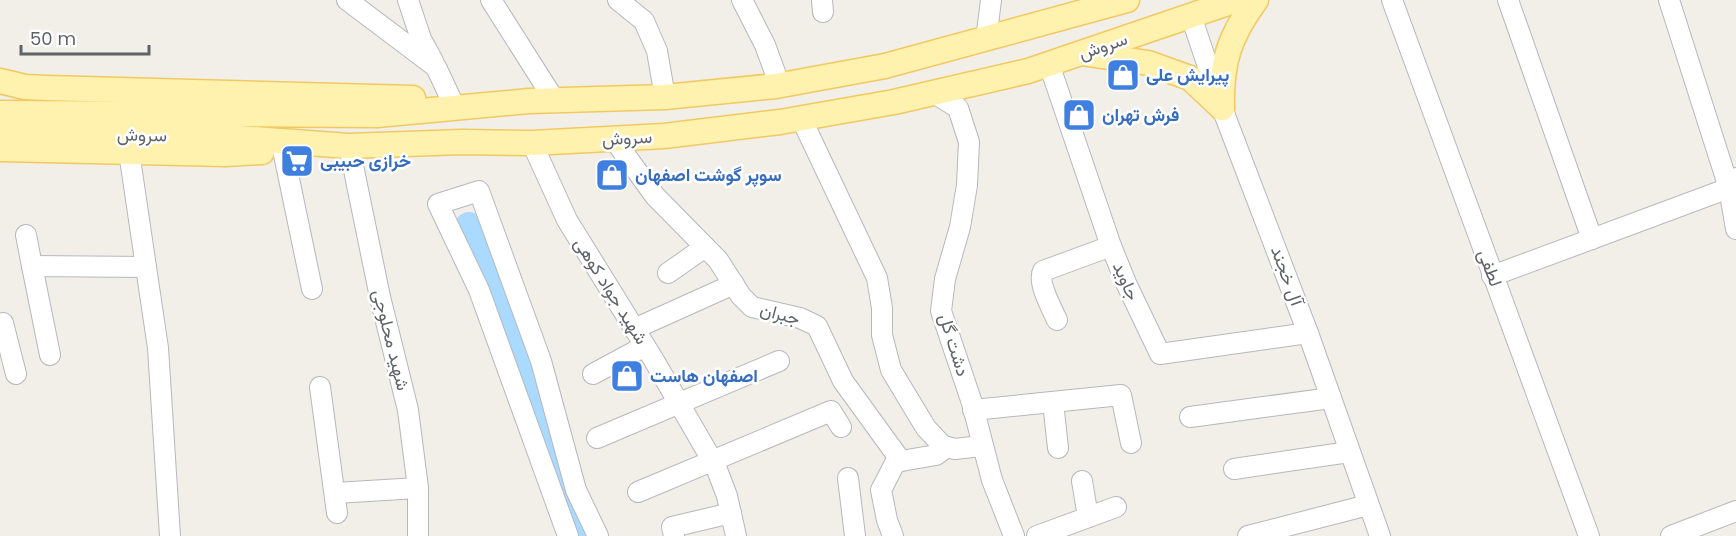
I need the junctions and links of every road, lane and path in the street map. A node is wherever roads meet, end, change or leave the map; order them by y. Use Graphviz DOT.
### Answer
graph roads {
  1 [pos="347,0"];
  2 [pos="408,0"];
  3 [pos="491,0"];
  4 [pos="618,0"];
  5 [pos="742,0"];
  6 [pos="991,0"];
  7 [pos="1127,0"];
  8 [pos="1237,0"];
  9 [pos="1256,0"];
  10 [pos="1392,0"];
  11 [pos="1508,0"];
  12 [pos="1669,0"];
  13 [pos="1187,8"];
  14 [pos="986,40"];
  15 [pos="1083,53"];
  16 [pos="1049,64"];
  17 [pos="436,67"];
  18 [pos="2,83"];
  19 [pos="780,86"];
  20 [pos="934,93"];
  21 [pos="665,97"];
  22 [pos="451,99"];
  23 [pos="555,101"];
  24 [pos="530,102"];
  25 [pos="1222,108"];
  26 [pos="0,113"];
  27 [pos="801,118"];
  28 [pos="0,132"];
  29 [pos="613,138"];
  30 [pos="532,143"];
  31 [pos="348,146"];
  32 [pos="0,149"];
  33 [pos="283,150"];
  34 [pos="129,152"];
  35 [pos="1732,183"];
  36 [pos="1736,229"];
  37 [pos="26,235"];
  38 [pos="1592,239"];
  39 [pos="1111,246"];
  40 [pos="705,247"];
  41 [pos="32,266"];
  42 [pos="146,267"];
  43 [pos="668,273"];
  44 [pos="1492,276"];
  45 [pos="734,284"];
  46 [pos="312,288"];
  47 [pos="1057,320"];
  48 [pos="0,324"];
  49 [pos="634,329"];
  50 [pos="1308,333"];
  51 [pos="645,346"];
  52 [pos="50,355"];
  53 [pos="779,361"];
  54 [pos="16,374"];
  55 [pos="593,374"];
  56 [pos="320,387"];
  57 [pos="1330,398"];
  58 [pos="1053,402"];
  59 [pos="679,403"];
  60 [pos="973,410"];
  61 [pos="1190,417"];
  62 [pos="841,427"];
  63 [pos="597,438"];
  64 [pos="1131,443"];
  65 [pos="981,446"];
  66 [pos="947,447"];
  67 [pos="1058,448"];
  68 [pos="1349,452"];
  69 [pos="901,461"];
  70 [pos="712,462"];
  71 [pos="1234,469"];
  72 [pos="848,478"];
  73 [pos="1082,481"];
  74 [pos="418,488"];
  75 [pos="638,492"];
  76 [pos="335,493"];
  77 [pos="1368,505"];
  78 [pos="1116,507"];
  79 [pos="1736,511"];
  80 [pos="337,513"];
  81 [pos="731,513"];
  82 [pos="1088,517"];
  83 [pos="1701,531"];
  84 [pos="170,536"];
  85 [pos="418,536"];
  86 [pos="567,536"];
  87 [pos="598,536"];
  88 [pos="674,536"];
  89 [pos="736,536"];
  90 [pos="855,536"];
  91 [pos="893,536"];
  92 [pos="1014,536"];
  93 [pos="1037,536"];
  94 [pos="1248,536"];
  95 [pos="1380,536"];
  96 [pos="1589,536"];
  97 [pos="1671,536"];
  1 -- 17 [label="street"];
  2 -- 17 [label="street"];
  3 -- 23 [label="street"];
  4 -- 21 [label="street"];
  5 -- 19 [label="street"];
  6 -- 14 [label="street"];
  7 -- 14 [label="main road, سروش"];
  8 -- 13 [label="main road, سروش"];
  9 -- 25 [label="main road"];
  10 -- 44 [label="street, لطفی"];
  11 -- 38 [label="street"];
  12 -- 35 [label="street"];
  13 -- 15 [label="main road, سروش"];
  13 -- 25 [label="street, آل خجند"];
  14 -- 19 [label="main road, سروش"];
  15 -- 16 [label="main road, سروش"];
  15 -- 25 [label="main road"];
  16 -- 20 [label="main road, سروش"];
  16 -- 39 [label="street, جاوید"];
  17 -- 22 [label="street"];
  18 -- 22 [label="main road"];
  19 -- 21 [label="main road, سروش"];
  20 -- 27 [label="main road, سروش"];
  20 -- 60 [label="street, دشت گل"];
  21 -- 23 [label="main road, سروش"];
  22 -- 24 [label="main road"];
  23 -- 24 [label="main road, سروش"];
  24 -- 26 [label="main road, سروش"];
  25 -- 50 [label="street, آل خجند"];
  27 -- 29 [label="main road, سروش"];
  27 -- 66 [label="street"];
  28 -- 31 [label="main road, سروش"];
  29 -- 30 [label="main road, سروش"];
  29 -- 40 [label="street, جبران"];
  30 -- 31 [label="main road, سروش"];
  30 -- 49 [label="street, شهید جواد کوهی"];
  31 -- 33 [label="main road"];
  31 -- 74 [label="street, شهید محلوجی"];
  32 -- 34 [label="main road"];
  33 -- 34 [label="main road"];
  33 -- 46 [label="street"];
  34 -- 42 [label="street"];
  35 -- 36 [label="street"];
  35 -- 38 [label="street"];
  37 -- 41 [label="street"];
  38 -- 44 [label="street"];
  39 -- 47 [label="street"];
  39 -- 50 [label="street, جاوید"];
  40 -- 43 [label="street"];
  40 -- 45 [label="street, جبران"];
  41 -- 42 [label="street"];
  41 -- 52 [label="street"];
  42 -- 84 [label="street"];
  44 -- 96 [label="street, لطفی"];
  45 -- 49 [label="street"];
  45 -- 69 [label="street, جبران"];
  48 -- 54 [label="street"];
  49 -- 51 [label="street, شهید جواد کوهی"];
  50 -- 57 [label="street, آل خجند"];
  51 -- 55 [label="street"];
  51 -- 59 [label="street, شهید جواد کوهی"];
  53 -- 59 [label="street"];
  56 -- 76 [label="street"];
  57 -- 61 [label="street"];
  57 -- 68 [label="street, آل خجند"];
  58 -- 60 [label="street"];
  58 -- 64 [label="street"];
  58 -- 67 [label="street"];
  59 -- 63 [label="street"];
  59 -- 70 [label="street, شهید جواد کوهی"];
  60 -- 65 [label="street, دشت گل"];
  62 -- 70 [label="street"];
  65 -- 66 [label="street"];
  65 -- 92 [label="street, دشت گل"];
  66 -- 69 [label="street"];
  68 -- 71 [label="street"];
  68 -- 77 [label="street, آل خجند"];
  69 -- 91 [label="street"];
  70 -- 75 [label="street"];
  70 -- 81 [label="street, شهید جواد کوهی"];
  72 -- 90 [label="street"];
  73 -- 82 [label="street"];
  74 -- 76 [label="street"];
  74 -- 85 [label="street, شهید محلوجی"];
  76 -- 80 [label="street"];
  77 -- 94 [label="street"];
  77 -- 95 [label="street, آل خجند"];
  78 -- 82 [label="street"];
  79 -- 83 [label="street"];
  81 -- 88 [label="street"];
  81 -- 89 [label="street, شهید جواد کوهی"];
  82 -- 93 [label="street"];
  83 -- 97 [label="street"];
  86 -- 87 [label="street"];
}
